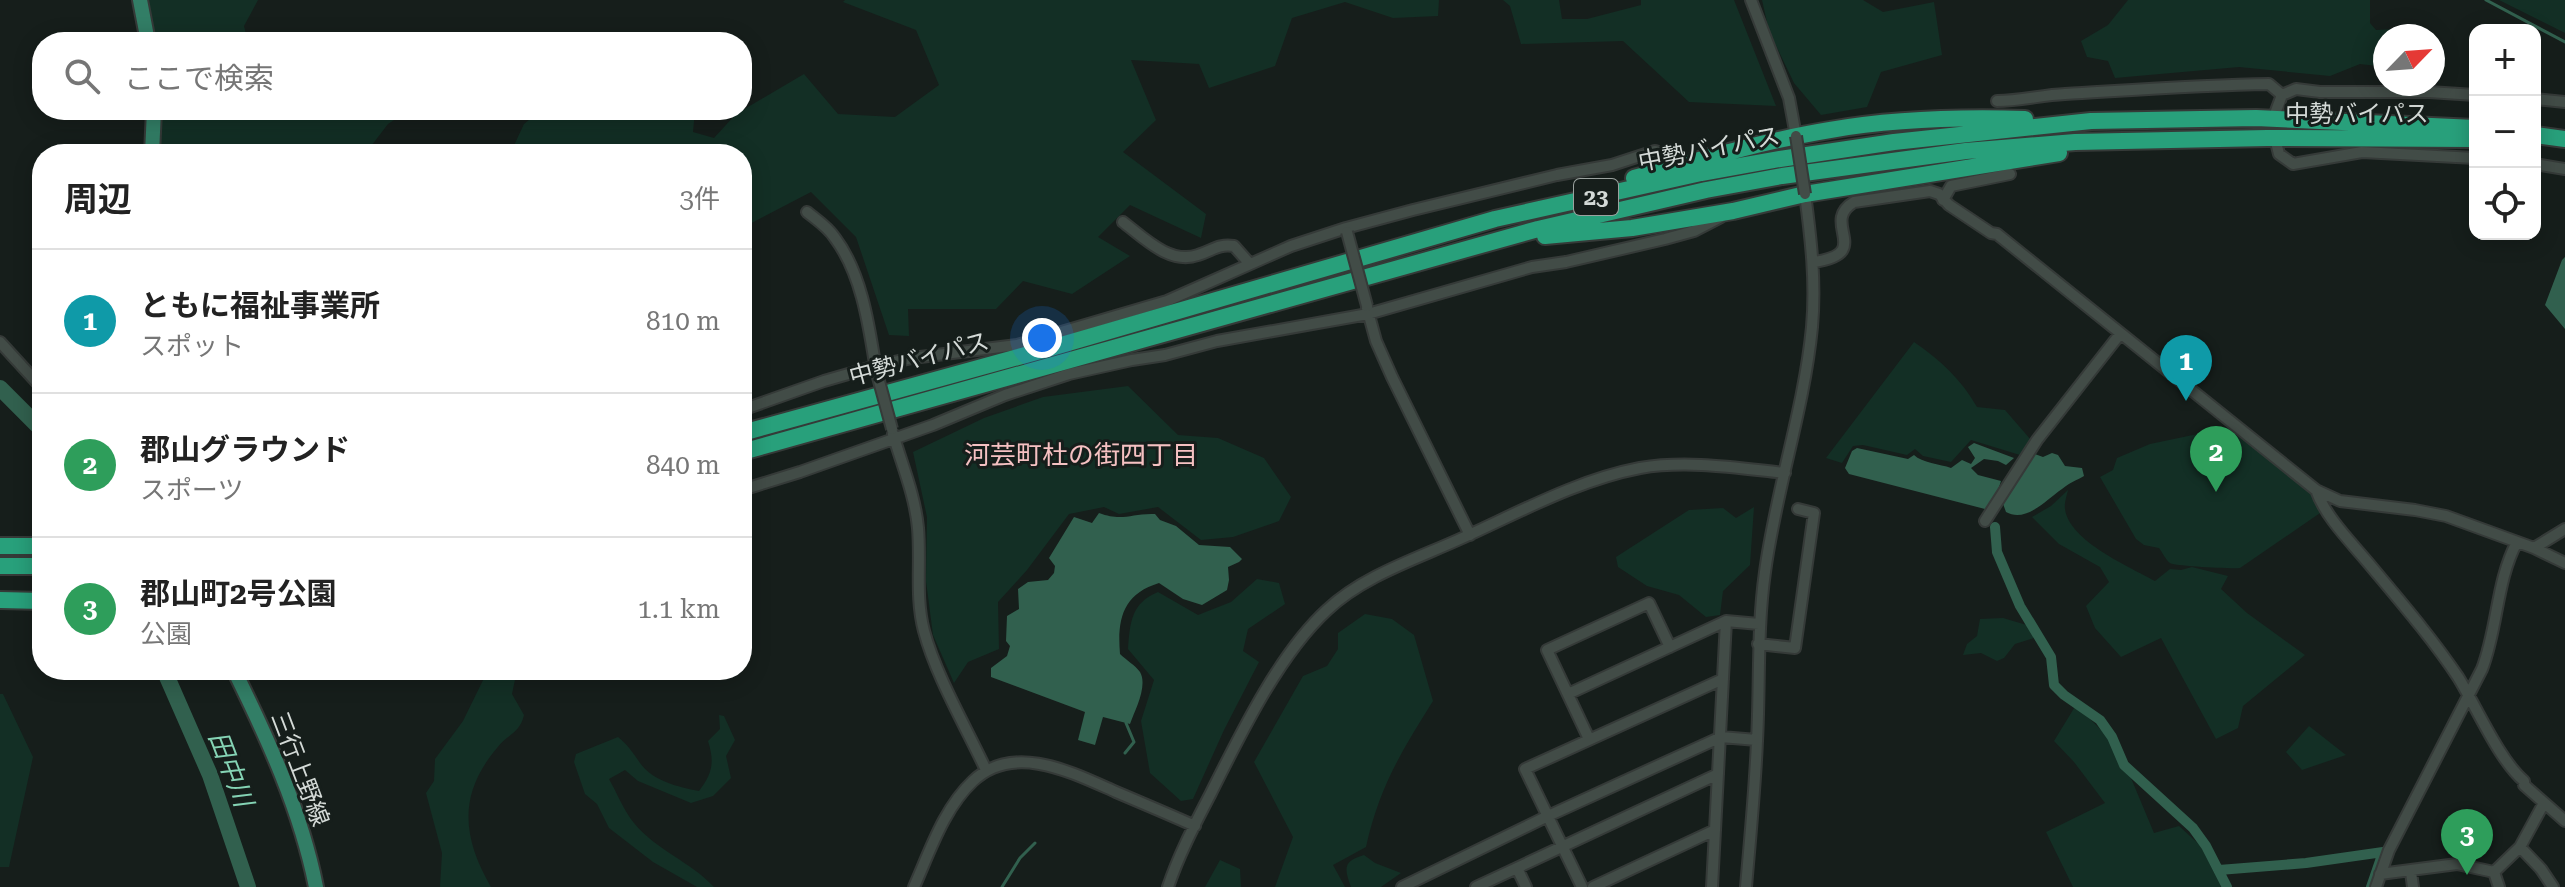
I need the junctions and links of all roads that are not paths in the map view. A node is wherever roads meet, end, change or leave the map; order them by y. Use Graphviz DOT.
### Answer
graph roads {
  1 [pos="140,0"];
  2 [pos="1751,0"];
  3 [pos="146,32"];
  4 [pos="2282,95"];
  5 [pos="2469,95"];
  6 [pos="2541,100"];
  7 [pos="1997,101"];
  8 [pos="2565,102"];
  9 [pos="2276,111"];
  10 [pos="154,120"];
  11 [pos="2091,121"];
  12 [pos="2469,128"];
  13 [pos="1796,136"];
  14 [pos="2541,137"];
  15 [pos="2469,139"];
  16 [pos="2565,139"];
  17 [pos="2172,140"];
  18 [pos="2276,142"];
  19 [pos="152,144"];
  20 [pos="2469,158"];
  21 [pos="1683,165"];
  22 [pos="2541,165"];
  23 [pos="2565,169"];
  24 [pos="2010,174"];
  25 [pos="1805,194"];
  26 [pos="1943,200"];
  27 [pos="1733,211"];
  28 [pos="807,212"];
  29 [pos="1495,219"];
  30 [pos="1123,222"];
  31 [pos="1347,230"];
  32 [pos="1494,241"];
  33 [pos="1814,262"];
  34 [pos="1250,264"];
  35 [pos="1367,310"];
  36 [pos="2120,334"];
  37 [pos="0,342"];
  38 [pos="876,368"];
  39 [pos="32,377"];
  40 [pos="752,406"];
  41 [pos="752,430"];
  42 [pos="893,434"];
  43 [pos="752,449"];
  44 [pos="1785,473"];
  45 [pos="752,486"];
  46 [pos="2316,490"];
  47 [pos="1798,509"];
  48 [pos="1985,521"];
  49 [pos="2565,529"];
  50 [pos="1470,535"];
  51 [pos="2517,542"];
  52 [pos="0,546"];
  53 [pos="32,546"];
  54 [pos="2534,548"];
  55 [pos="2565,563"];
  56 [pos="0,566"];
  57 [pos="32,566"];
  58 [pos="0,600"];
  59 [pos="32,601"];
  60 [pos="1726,621"];
  61 [pos="1759,624"];
  62 [pos="1758,644"];
  63 [pos="1670,647"];
  64 [pos="1723,679"];
  65 [pos="238,680"];
  66 [pos="2468,693"];
  67 [pos="1568,694"];
  68 [pos="1721,737"];
  69 [pos="1589,739"];
  70 [pos="1757,740"];
  71 [pos="986,770"];
  72 [pos="1718,774"];
  73 [pos="2544,803"];
  74 [pos="1548,816"];
  75 [pos="2565,821"];
  76 [pos="1195,826"];
  77 [pos="1715,830"];
  78 [pos="1562,846"];
  79 [pos="2520,847"];
  80 [pos="1517,868"];
  81 [pos="2411,872"];
  82 [pos="2494,872"];
  83 [pos="2380,874"];
  84 [pos="316,887"];
  85 [pos="914,887"];
  86 [pos="1168,887"];
  87 [pos="1402,887"];
  88 [pos="1476,887"];
  89 [pos="1526,887"];
  90 [pos="1582,887"];
  91 [pos="1593,887"];
  92 [pos="1712,887"];
  93 [pos="1746,887"];
  94 [pos="2376,887"];
  95 [pos="2413,887"];
  96 [pos="2499,887"];
  97 [pos="2553,887"];
  1 -- 3 [label="main road"];
  2 -- 13 [label="street"];
  4 -- 5 [label="street"];
  4 -- 7 [label="street"];
  4 -- 9 [label="street"];
  6 -- 8 [label="street"];
  10 -- 19 [label="main road"];
  11 -- 12 [label="highway, 中勢バイパス / 23"];
  11 -- 13 [label="highway"];
  11 -- 29 [label="highway, 中勢バイパス / 23"];
  13 -- 21 [label="highway"];
  13 -- 25 [label="street, bridge"];
  14 -- 16 [label="highway"];
  15 -- 17 [label="highway, 中勢バイパス / 23"];
  17 -- 25 [label="highway"];
  17 -- 32 [label="highway, 中勢バイパス / 23"];
  18 -- 20 [label="street"];
  21 -- 29 [label="highway"];
  21 -- 31 [label="street"];
  22 -- 23 [label="street"];
  24 -- 26 [label="street"];
  25 -- 27 [label="highway"];
  25 -- 33 [label="street"];
  26 -- 33 [label="street"];
  26 -- 36 [label="street"];
  27 -- 32 [label="highway"];
  27 -- 35 [label="street"];
  28 -- 38 [label="street"];
  29 -- 41 [label="highway, 中勢バイパス / 23"];
  30 -- 34 [label="street"];
  31 -- 34 [label="street"];
  31 -- 35 [label="street, bridge"];
  32 -- 43 [label="highway, 中勢バイパス / 23"];
  33 -- 44 [label="street"];
  34 -- 38 [label="street"];
  35 -- 42 [label="street"];
  35 -- 50 [label="street"];
  36 -- 46 [label="street"];
  36 -- 48 [label="street"];
  37 -- 39 [label="street"];
  38 -- 40 [label="street"];
  38 -- 42 [label="street, bridge"];
  42 -- 45 [label="street"];
  42 -- 71 [label="street"];
  44 -- 50 [label="street"];
  44 -- 61 [label="street"];
  46 -- 51 [label="street"];
  46 -- 66 [label="street"];
  47 -- 62 [label="street"];
  49 -- 54 [label="street"];
  50 -- 76 [label="street"];
  51 -- 54 [label="street"];
  51 -- 66 [label="street"];
  52 -- 53 [label="highway"];
  54 -- 55 [label="street"];
  56 -- 57 [label="highway"];
  58 -- 59 [label="highway"];
  60 -- 61 [label="street"];
  60 -- 63 [label="street"];
  60 -- 64 [label="street"];
  61 -- 62 [label="street"];
  62 -- 70 [label="street"];
  63 -- 67 [label="street"];
  63 -- 67 [label="street"];
  64 -- 68 [label="street"];
  64 -- 69 [label="street"];
  65 -- 84 [label="main road, 三行上野線"];
  66 -- 73 [label="street"];
  66 -- 83 [label="street"];
  67 -- 69 [label="street"];
  68 -- 70 [label="street"];
  68 -- 72 [label="street"];
  68 -- 74 [label="street"];
  69 -- 74 [label="street"];
  70 -- 93 [label="street"];
  71 -- 76 [label="street"];
  71 -- 85 [label="street"];
  72 -- 77 [label="street"];
  72 -- 78 [label="street"];
  73 -- 75 [label="street"];
  73 -- 79 [label="street"];
  74 -- 78 [label="street"];
  74 -- 87 [label="street"];
  76 -- 86 [label="street"];
  77 -- 91 [label="street"];
  77 -- 92 [label="street"];
  78 -- 80 [label="street"];
  78 -- 90 [label="street"];
  79 -- 82 [label="street"];
  79 -- 97 [label="street"];
  80 -- 88 [label="street"];
  80 -- 89 [label="street"];
  81 -- 82 [label="street"];
  81 -- 83 [label="street"];
  81 -- 95 [label="street"];
  82 -- 96 [label="street"];
  83 -- 94 [label="street"];
}
